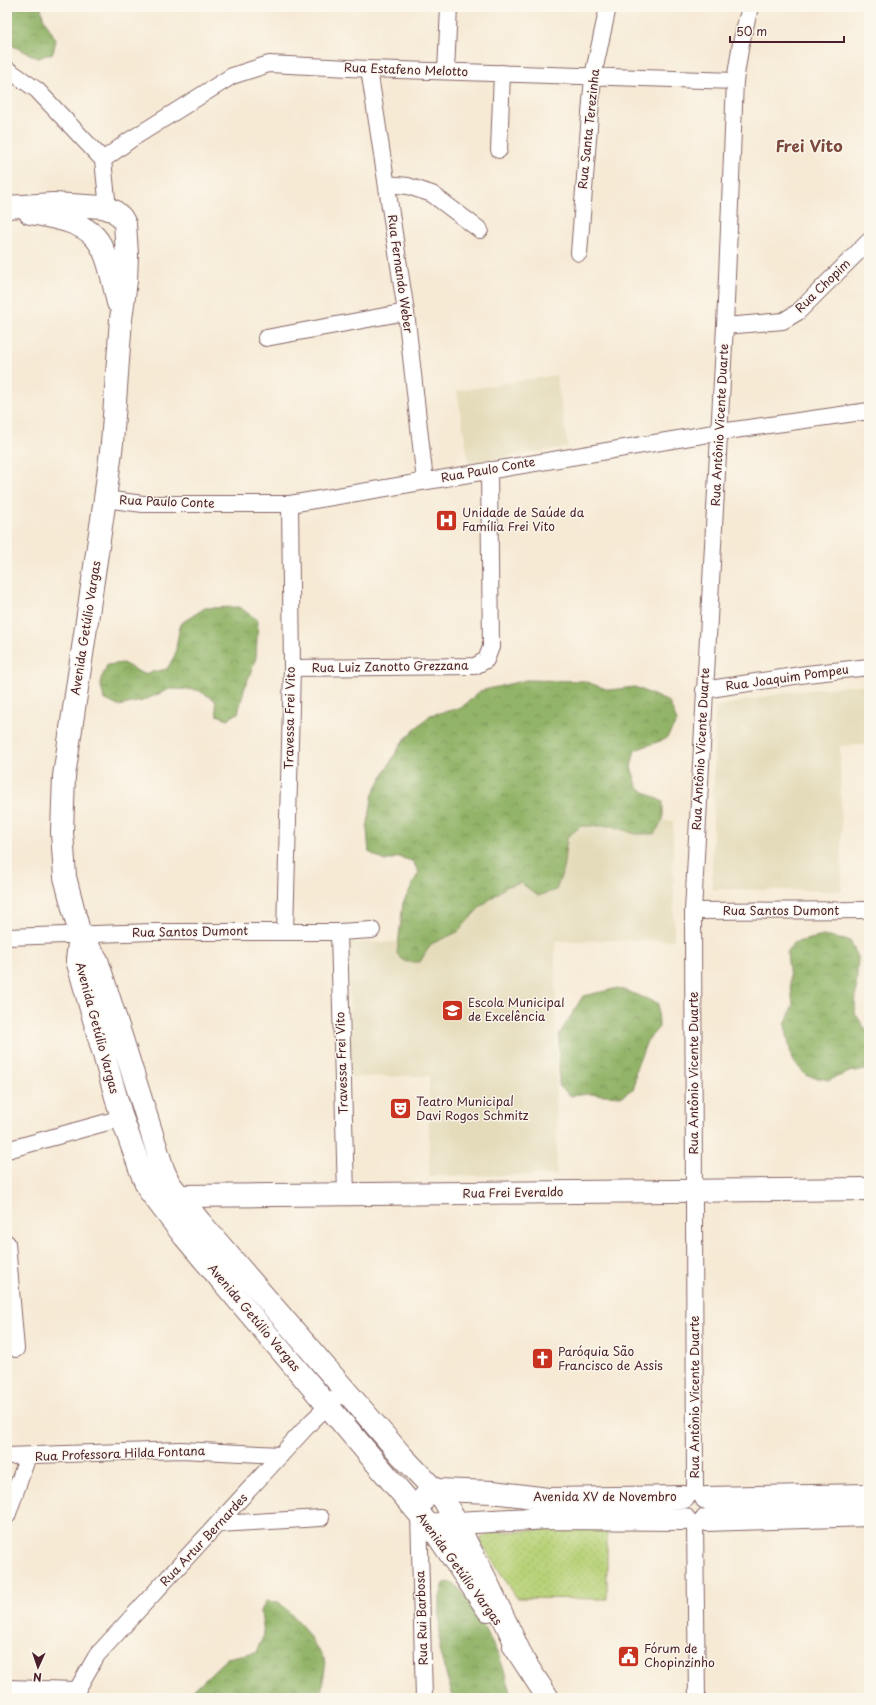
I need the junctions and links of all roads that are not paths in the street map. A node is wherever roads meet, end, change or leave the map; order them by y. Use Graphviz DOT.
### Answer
graph roads {
  1 [pos="449,7"];
  2 [pos="608,7"];
  3 [pos="750,7"];
  4 [pos="7,69"];
  5 [pos="369,69"];
  6 [pos="446,71"];
  7 [pos="502,73"];
  8 [pos="593,76"];
  9 [pos="735,81"];
  10 [pos="499,150"];
  11 [pos="103,160"];
  12 [pos="387,184"];
  13 [pos="7,207"];
  14 [pos="103,207"];
  15 [pos="7,210"];
  16 [pos="480,230"];
  17 [pos="126,232"];
  18 [pos="94,236"];
  19 [pos="869,241"];
  20 [pos="579,253"];
  21 [pos="406,312"];
  22 [pos="121,320"];
  23 [pos="725,326"];
  24 [pos="266,338"];
  25 [pos="869,411"];
  26 [pos="720,432"];
  27 [pos="489,470"];
  28 [pos="425,481"];
  29 [pos="106,499"];
  30 [pos="290,504"];
  31 [pos="869,667"];
  32 [pos="292,668"];
  33 [pos="704,690"];
  34 [pos="869,910"];
  35 [pos="693,911"];
  36 [pos="372,930"];
  37 [pos="285,932"];
  38 [pos="339,932"];
  39 [pos="80,935"];
  40 [pos="7,937"];
  41 [pos="122,1118"];
  42 [pos="7,1150"];
  43 [pos="869,1189"];
  44 [pos="695,1191"];
  45 [pos="346,1195"];
  46 [pos="180,1196"];
  47 [pos="160,1205"];
  48 [pos="7,1243"];
  49 [pos="16,1349"];
  50 [pos="345,1390"];
  51 [pos="328,1406"];
  52 [pos="281,1454"];
  53 [pos="7,1456"];
  54 [pos="28,1456"];
  55 [pos="437,1490"];
  56 [pos="493,1492"];
  57 [pos="869,1495"];
  58 [pos="695,1496"];
  59 [pos="869,1515"];
  60 [pos="7,1516"];
  61 [pos="321,1518"];
  62 [pos="695,1521"];
  63 [pos="457,1522"];
  64 [pos="492,1523"];
  65 [pos="219,1524"];
  66 [pos="423,1526"];
  67 [pos="522,1657"];
  68 [pos="7,1688"];
  69 [pos="77,1694"];
  70 [pos="424,1698"];
  71 [pos="548,1698"];
  72 [pos="697,1698"];
  1 -- 6 [label="street"];
  2 -- 8 [label="street, Rua Santa Terezinha"];
  3 -- 9 [label="street, Rua Antônio Vicente Duarte"];
  4 -- 11 [label="street"];
  5 -- 6 [label="street, Rua Estafeno Melotto"];
  5 -- 11 [label="street, Rua Estafeno Melotto"];
  5 -- 12 [label="street, Rua Fernando Weber"];
  6 -- 7 [label="street, Rua Estafeno Melotto"];
  7 -- 8 [label="street, Rua Estafeno Melotto"];
  7 -- 10 [label="street"];
  8 -- 9 [label="street, Rua Estafeno Melotto"];
  8 -- 20 [label="street, Rua Santa Terezinha"];
  9 -- 23 [label="street, Rua Antônio Vicente Duarte"];
  11 -- 14 [label="street"];
  12 -- 16 [label="street"];
  12 -- 21 [label="street, Rua Fernando Weber"];
  13 -- 14 [label="main road"];
  14 -- 17 [label="main road, Avenida Getúlio Vargas"];
  14 -- 18 [label="main road"];
  15 -- 18 [label="main road"];
  17 -- 18 [label="main road"];
  17 -- 22 [label="main road, Avenida Getúlio Vargas"];
  18 -- 22 [label="main road, Avenida Getúlio Vargas"];
  19 -- 23 [label="street, Rua Chopim"];
  21 -- 24 [label="street"];
  21 -- 28 [label="street, Rua Fernando Weber"];
  22 -- 29 [label="main road, Avenida Getúlio Vargas"];
  23 -- 26 [label="street, Rua Antônio Vicente Duarte"];
  25 -- 26 [label="street, Rua Paulo Conte"];
  26 -- 27 [label="street, Rua Paulo Conte"];
  26 -- 33 [label="street, Rua Antônio Vicente Duarte"];
  27 -- 28 [label="street, Rua Paulo Conte"];
  27 -- 32 [label="street, Rua Luiz Zanotto Grezzana"];
  28 -- 30 [label="street, Rua Paulo Conte"];
  29 -- 30 [label="street, Rua Paulo Conte"];
  29 -- 39 [label="main road, Avenida Getúlio Vargas"];
  30 -- 32 [label="street, Travessa Frei Vito"];
  31 -- 33 [label="street, Rua Joaquim Pompeu"];
  32 -- 37 [label="street, Travessa Frei Vito"];
  33 -- 35 [label="street, Rua Antônio Vicente Duarte"];
  34 -- 35 [label="street, Rua Santos Dumont"];
  35 -- 44 [label="street, Rua Antônio Vicente Duarte"];
  36 -- 38 [label="street, Rua Santos Dumont"];
  37 -- 38 [label="street, Rua Santos Dumont"];
  37 -- 39 [label="street, Rua Santos Dumont"];
  38 -- 45 [label="street, Travessa Frei Vito"];
  39 -- 40 [label="street, Rua Santos Dumont"];
  39 -- 41 [label="main road, Avenida Getúlio Vargas"];
  39 -- 46 [label="main road, Avenida Getúlio Vargas"];
  41 -- 42 [label="street"];
  41 -- 47 [label="main road, Avenida Getúlio Vargas"];
  43 -- 44 [label="main road, Rua Frei Everaldo"];
  44 -- 45 [label="main road, Rua Frei Everaldo"];
  44 -- 58 [label="street, Rua Antônio Vicente Duarte"];
  45 -- 46 [label="main road, Rua Frei Everaldo"];
  46 -- 47 [label="main road, Rua Frei Everaldo"];
  46 -- 50 [label="main road, Avenida Getúlio Vargas"];
  47 -- 51 [label="main road, Avenida Getúlio Vargas"];
  48 -- 49 [label="street"];
  50 -- 51 [label="street, Rua Artur Bernardes"];
  50 -- 55 [label="main road, Avenida Getúlio Vargas"];
  51 -- 52 [label="street, Rua Artur Bernardes"];
  51 -- 66 [label="main road, Avenida Getúlio Vargas"];
  52 -- 54 [label="street, Rua Professora Hilda Fontana"];
  52 -- 65 [label="street, Rua Artur Bernardes"];
  53 -- 54 [label="street, Rua Professora Hilda Fontana"];
  54 -- 60 [label="street"];
  55 -- 56 [label="main road, Avenida XV de Novembro"];
  55 -- 63 [label="main road, Avenida Getúlio Vargas"];
  55 -- 66 [label="main road"];
  56 -- 58 [label="main road, Avenida XV de Novembro"];
  56 -- 64 [label="main road"];
  57 -- 58 [label="main road, Avenida XV de Novembro"];
  58 -- 62 [label="main road"];
  58 -- 62 [label="main road"];
  59 -- 62 [label="main road, Avenida XV de Novembro"];
  61 -- 65 [label="street"];
  62 -- 64 [label="main road, Avenida XV de Novembro"];
  62 -- 72 [label="street"];
  63 -- 64 [label="main road, Avenida XV de Novembro"];
  63 -- 66 [label="main road, Avenida XV de Novembro"];
  63 -- 67 [label="main road, Avenida Getúlio Vargas"];
  65 -- 69 [label="street, Rua Artur Bernardes"];
  66 -- 67 [label="main road, Avenida Getúlio Vargas"];
  66 -- 70 [label="street, Rua Rui Barbosa"];
  67 -- 71 [label="main road, Avenida Getúlio Vargas"];
  68 -- 69 [label="street"];
}
